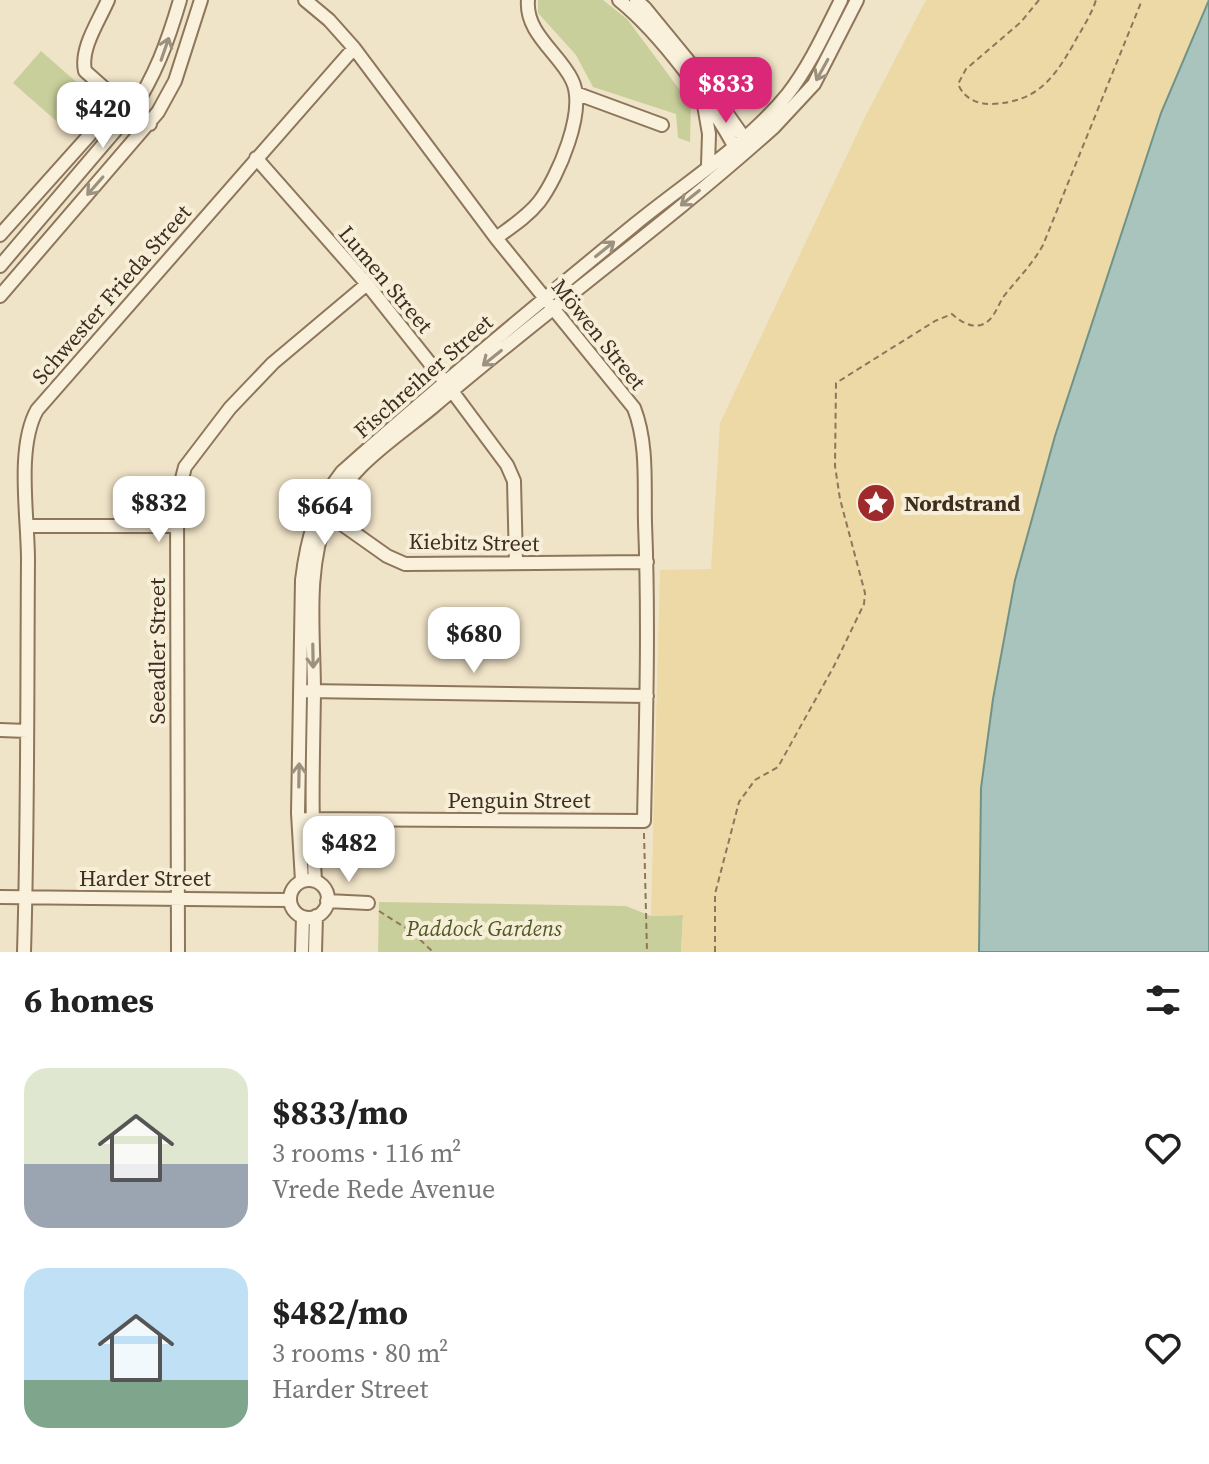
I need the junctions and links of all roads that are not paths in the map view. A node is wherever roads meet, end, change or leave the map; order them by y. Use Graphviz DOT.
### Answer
graph roads {
  1 [pos="108,0"];
  2 [pos="180,0"];
  3 [pos="201,0"];
  4 [pos="305,0"];
  5 [pos="528,0"];
  6 [pos="619,0"];
  7 [pos="659,0"];
  8 [pos="841,0"];
  9 [pos="857,0"];
  10 [pos="639,7"];
  11 [pos="354,48"];
  12 [pos="700,91"];
  13 [pos="578,94"];
  14 [pos="119,102"];
  15 [pos="131,112"];
  16 [pos="150,124"];
  17 [pos="662,125"];
  18 [pos="743,148"];
  19 [pos="256,158"];
  20 [pos="708,165"];
  21 [pos="0,235"];
  22 [pos="496,238"];
  23 [pos="0,266"];
  24 [pos="5,280"];
  25 [pos="367,284"];
  26 [pos="0,296"];
  27 [pos="548,304"];
  28 [pos="448,386"];
  29 [pos="323,511"];
  30 [pos="28,526"];
  31 [pos="177,526"];
  32 [pos="647,562"];
  33 [pos="516,563"];
  34 [pos="307,691"];
  35 [pos="647,696"];
  36 [pos="0,730"];
  37 [pos="27,731"];
  38 [pos="305,819"];
  39 [pos="644,821"];
  40 [pos="308,881"];
  41 [pos="0,897"];
  42 [pos="26,897"];
  43 [pos="179,898"];
  44 [pos="290,900"];
  45 [pos="327,901"];
  46 [pos="368,903"];
  47 [pos="309,916"];
  48 [pos="24,952"];
  49 [pos="178,952"];
  50 [pos="302,952"];
  51 [pos="315,952"];
  1 -- 14 [label="street"];
  15 -- 2 [label="street, one-way"];
  3 -- 16 [label="street"];
  4 -- 11 [label="street, Möwen Street"];
  5 -- 13 [label="street"];
  6 -- 10 [label="street"];
  7 -- 10 [label="street"];
  8 -- 18 [label="street"];
  9 -- 18 [label="street, one-way"];
  10 -- 12 [label="street"];
  10 -- 18 [label="street"];
  11 -- 19 [label="street, Schwester Frieda Street"];
  11 -- 22 [label="street, Möwen Street"];
  12 -- 18 [label="street"];
  12 -- 20 [label="street"];
  13 -- 17 [label="street"];
  13 -- 22 [label="street"];
  14 -- 15 [label="street"];
  14 -- 21 [label="street"];
  15 -- 16 [label="street"];
  15 -- 23 [label="street"];
  16 -- 24 [label="street, one-way"];
  18 -- 20 [label="street, Fischreiher Street"];
  18 -- 27 [label="street, Fischreiher Street, one-way"];
  19 -- 25 [label="street, Lumen Street"];
  19 -- 30 [label="street, Schwester Frieda Street"];
  27 -- 20 [label="street, Fischreiher Street, one-way"];
  22 -- 27 [label="street, Möwen Street"];
  24 -- 26 [label="street"];
  25 -- 28 [label="street, Lumen Street"];
  25 -- 31 [label="street, Seeadler Street"];
  27 -- 28 [label="street, Fischreiher Street"];
  27 -- 32 [label="street, Möwen Street"];
  28 -- 29 [label="street, Fischreiher Street"];
  28 -- 33 [label="street, Lumen Street"];
  29 -- 33 [label="street, Kiebitz Street"];
  29 -- 34 [label="street, Fischreiher Street"];
  30 -- 31 [label="street"];
  30 -- 37 [label="street, Schwester Frieda Street"];
  31 -- 43 [label="street, Seeadler Street"];
  32 -- 33 [label="street, Kiebitz Street"];
  32 -- 35 [label="street, Möwen Street"];
  34 -- 35 [label="street"];
  34 -- 38 [label="street, Fischreiher Street"];
  35 -- 39 [label="street, Möwen Street"];
  36 -- 37 [label="street"];
  37 -- 42 [label="street, Schwester Frieda Street"];
  38 -- 39 [label="street, Penguin Street"];
  38 -- 40 [label="street, Fischreiher Street"];
  40 -- 44 [label="street"];
  40 -- 45 [label="street"];
  41 -- 42 [label="street, Harder Street"];
  42 -- 43 [label="street, Harder Street"];
  42 -- 48 [label="street, Schwester Frieda Street"];
  43 -- 44 [label="street, Harder Street"];
  43 -- 49 [label="street, Seeadler Street"];
  44 -- 47 [label="street"];
  45 -- 46 [label="street"];
  45 -- 47 [label="street"];
  47 -- 50 [label="street"];
  47 -- 51 [label="street"];
}
